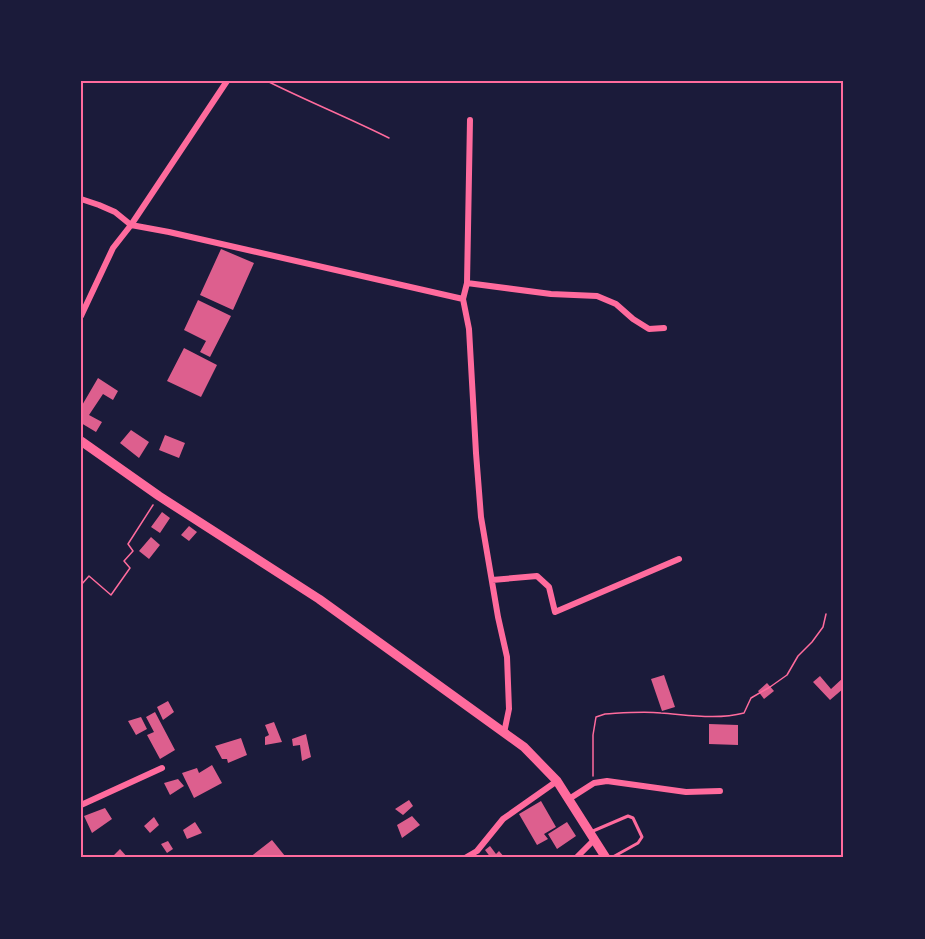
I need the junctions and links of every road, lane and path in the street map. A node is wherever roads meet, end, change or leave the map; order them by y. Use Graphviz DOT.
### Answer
graph roads {
  1 [pos="227,81"];
  2 [pos="267,81"];
  3 [pos="470,120"];
  4 [pos="390,138"];
  5 [pos="81,200"];
  6 [pos="131,225"];
  7 [pos="467,283"];
  8 [pos="463,299"];
  9 [pos="81,316"];
  10 [pos="664,328"];
  11 [pos="81,441"];
  12 [pos="159,496"];
  13 [pos="679,559"];
  14 [pos="492,580"];
  15 [pos="81,585"];
  16 [pos="826,614"];
  17 [pos="504,733"];
  18 [pos="162,768"];
  19 [pos="557,781"];
  20 [pos="594,783"];
  21 [pos="720,791"];
  22 [pos="569,800"];
  23 [pos="81,805"];
  24 [pos="593,836"];
  25 [pos="465,858"];
  26 [pos="576,858"];
  27 [pos="606,858"];
  28 [pos="611,858"];
  1 -- 6 [label="street"];
  2 -- 4 [label="path"];
  3 -- 7 [label="street"];
  5 -- 6 [label="street"];
  6 -- 8 [label="street"];
  6 -- 9 [label="street"];
  7 -- 8 [label="street"];
  7 -- 10 [label="street"];
  8 -- 14 [label="street"];
  11 -- 12 [label="main road"];
  12 -- 15 [label="path"];
  12 -- 17 [label="main road"];
  13 -- 14 [label="street"];
  14 -- 17 [label="street"];
  16 -- 20 [label="path"];
  17 -- 19 [label="main road"];
  18 -- 23 [label="street"];
  19 -- 22 [label="main road"];
  19 -- 25 [label="street"];
  20 -- 21 [label="street"];
  20 -- 22 [label="street"];
  22 -- 24 [label="main road"];
  24 -- 26 [label="street"];
  24 -- 27 [label="main road"];
  24 -- 28 [label="lane"];
}
